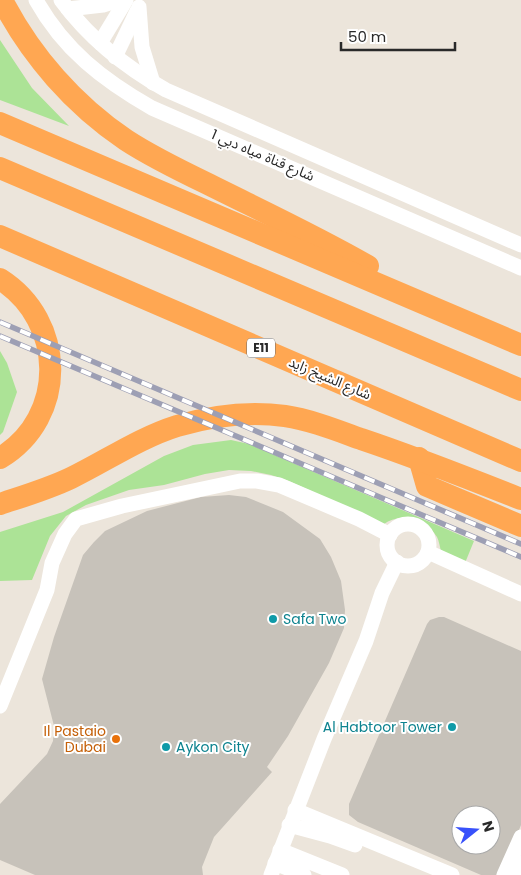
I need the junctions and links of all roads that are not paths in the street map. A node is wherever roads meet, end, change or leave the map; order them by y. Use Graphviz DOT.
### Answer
graph roads {
  1 [pos="2,0"];
  2 [pos="36,0"];
  3 [pos="119,0"];
  4 [pos="136,2"];
  5 [pos="65,5"];
  6 [pos="100,43"];
  7 [pos="116,57"];
  8 [pos="153,83"];
  9 [pos="0,123"];
  10 [pos="0,168"];
  11 [pos="0,236"];
  12 [pos="521,245"];
  13 [pos="521,268"];
  14 [pos="0,279"];
  15 [pos="437,309"];
  16 [pos="521,345"];
  17 [pos="521,390"];
  18 [pos="0,458"];
  19 [pos="419,458"];
  20 [pos="521,461"];
  21 [pos="521,499"];
  22 [pos="7,501"];
  23 [pos="521,526"];
  24 [pos="390,534"];
  25 [pos="428,552"];
  26 [pos="397,562"];
  27 [pos="521,594"];
  28 [pos="0,706"];
  29 [pos="295,810"];
  30 [pos="289,825"];
  31 [pos="521,837"];
  32 [pos="275,863"];
  33 [pos="521,863"];
  34 [pos="304,875"];
  35 [pos="342,875"];
  36 [pos="428,875"];
  37 [pos="452,875"];
  38 [pos="504,875"];
  39 [pos="516,875"];
  1 -- 15 [label="highway"];
  2 -- 13 [label="street, شارع قناة مياه دبي 1"];
  3 -- 5 [label="street"];
  4 -- 6 [label="street"];
  4 -- 7 [label="street"];
  4 -- 8 [label="street"];
  5 -- 6 [label="street, شارع قناة مياه دبي 1"];
  6 -- 7 [label="street, شارع قناة مياه دبي 1"];
  7 -- 8 [label="street, شارع قناة مياه دبي 1"];
  8 -- 12 [label="street, شارع قناة مياه دبي 1"];
  9 -- 15 [label="highway"];
  10 -- 17 [label="highway"];
  11 -- 20 [label="highway, شارع الشيخ زايد / E11"];
  14 -- 18 [label="highway"];
  15 -- 16 [label="highway"];
  19 -- 21 [label="highway"];
  19 -- 22 [label="highway"];
  19 -- 23 [label="highway"];
  24 -- 25 [label="street"];
  24 -- 26 [label="street"];
  24 -- 28 [label="street"];
  25 -- 26 [label="street"];
  25 -- 27 [label="street"];
  26 -- 29 [label="street"];
  29 -- 30 [label="street"];
  29 -- 37 [label="street"];
  30 -- 32 [label="street"];
  30 -- 36 [label="street"];
  31 -- 38 [label="street"];
  32 -- 34 [label="street"];
  32 -- 35 [label="street"];
  33 -- 39 [label="street"];
}
